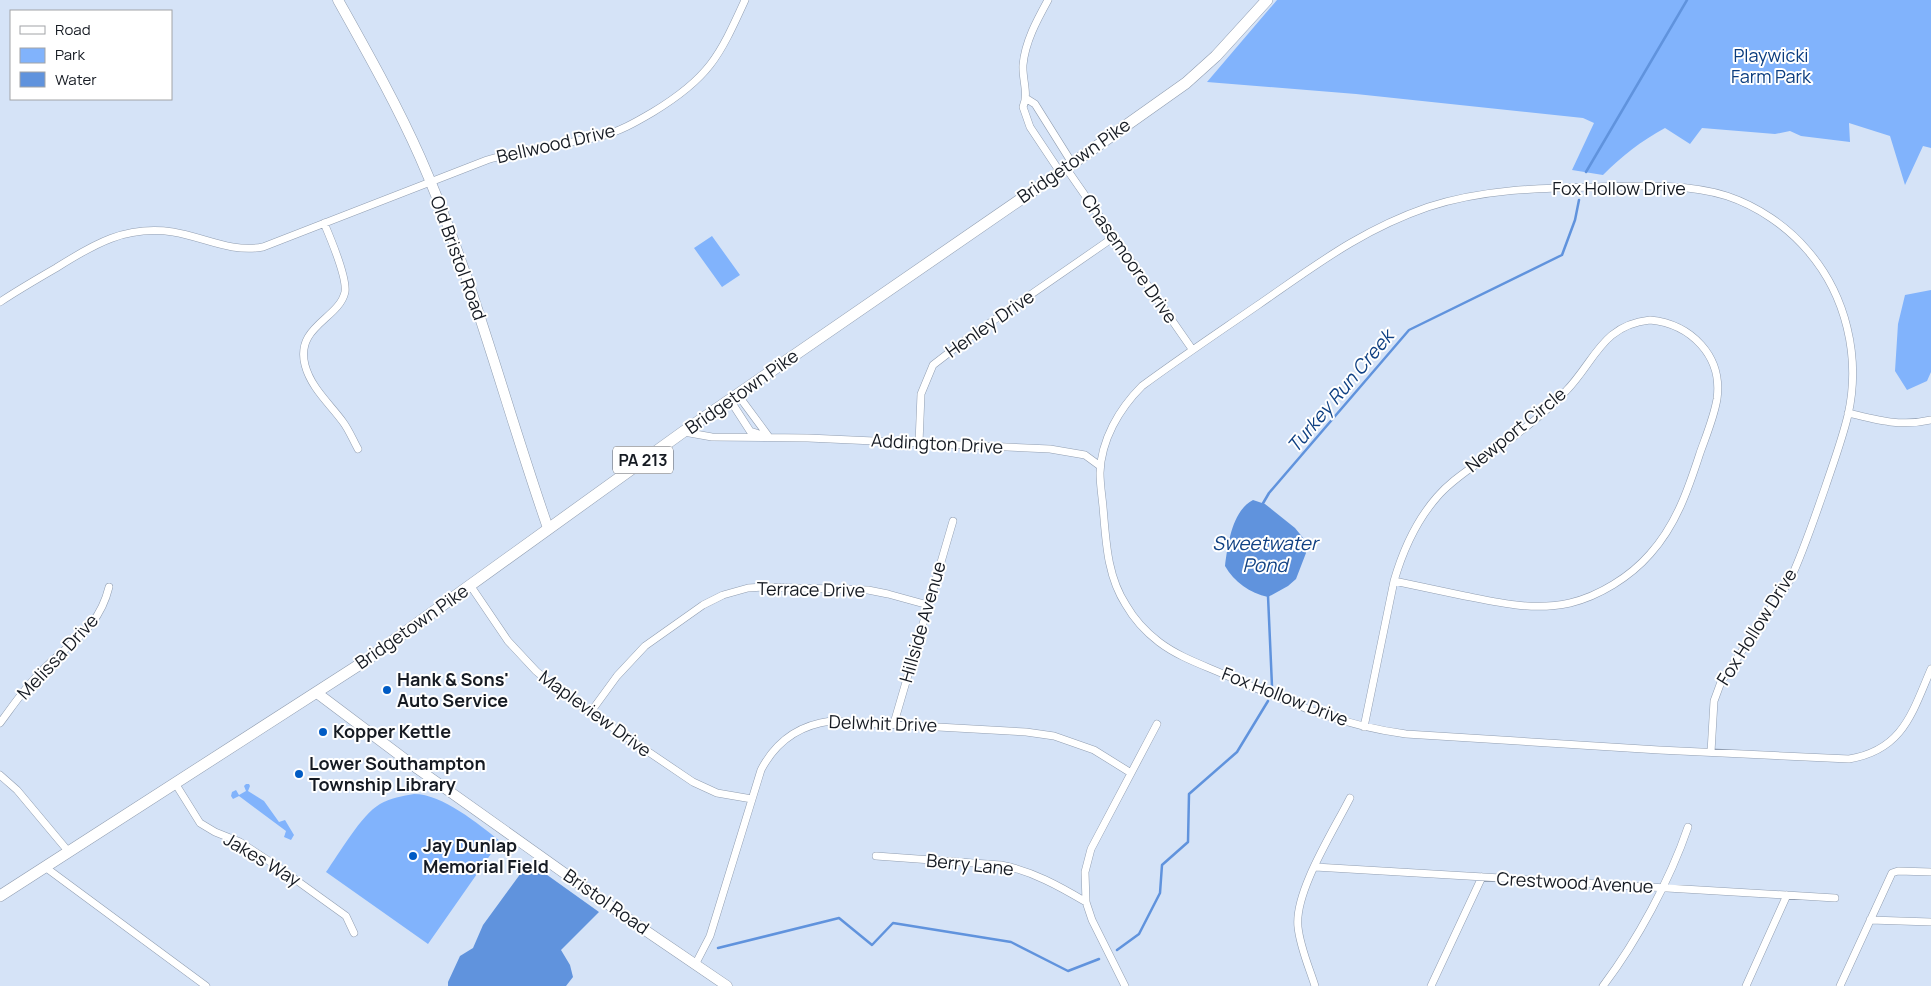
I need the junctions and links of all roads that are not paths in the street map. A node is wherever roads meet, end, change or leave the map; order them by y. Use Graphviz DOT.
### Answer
graph roads {
  1 [pos="338,0"];
  2 [pos="745,0"];
  3 [pos="1048,0"];
  4 [pos="1267,0"];
  5 [pos="1027,99"];
  6 [pos="1066,168"];
  7 [pos="430,182"];
  8 [pos="324,222"];
  9 [pos="1114,237"];
  10 [pos="0,302"];
  11 [pos="1192,350"];
  12 [pos="734,398"];
  13 [pos="1848,413"];
  14 [pos="1931,420"];
  15 [pos="683,432"];
  16 [pos="770,438"];
  17 [pos="919,443"];
  18 [pos="358,448"];
  19 [pos="1100,466"];
  20 [pos="953,521"];
  21 [pos="548,528"];
  22 [pos="1394,581"];
  23 [pos="470,585"];
  24 [pos="109,588"];
  25 [pos="928,605"];
  26 [pos="1931,669"];
  27 [pos="316,693"];
  28 [pos="590,713"];
  29 [pos="0,723"];
  30 [pos="894,723"];
  31 [pos="1157,724"];
  32 [pos="1364,727"];
  33 [pos="1711,752"];
  34 [pos="1131,772"];
  35 [pos="0,774"];
  36 [pos="175,783"];
  37 [pos="1350,798"];
  38 [pos="752,799"];
  39 [pos="1688,827"];
  40 [pos="68,851"];
  41 [pos="876,856"];
  42 [pos="45,867"];
  43 [pos="1315,867"];
  44 [pos="1931,872"];
  45 [pos="1482,877"];
  46 [pos="1662,888"];
  47 [pos="1787,895"];
  48 [pos="0,896"];
  49 [pos="1835,898"];
  50 [pos="1086,902"];
  51 [pos="1870,920"];
  52 [pos="1931,922"];
  53 [pos="354,933"];
  54 [pos="696,965"];
  55 [pos="206,986"];
  56 [pos="727,986"];
  57 [pos="1125,986"];
  58 [pos="1316,986"];
  59 [pos="1431,986"];
  60 [pos="1604,986"];
  61 [pos="1746,986"];
  62 [pos="1840,986"];
  1 -- 7 [label="main road, Old Bristol Road"];
  2 -- 7 [label="street, Bellwood Drive"];
  3 -- 5 [label="street"];
  4 -- 6 [label="main road, Bridgetown Pike / PA 213"];
  5 -- 6 [label="street"];
  5 -- 6 [label="street"];
  6 -- 9 [label="street, Chasemoore Drive"];
  6 -- 12 [label="main road, Bridgetown Pike / PA 213"];
  7 -- 8 [label="street, Bellwood Drive"];
  7 -- 21 [label="main road, Old Bristol Road"];
  8 -- 10 [label="street, Bellwood Drive"];
  8 -- 18 [label="street"];
  9 -- 11 [label="street, Chasemoore Drive"];
  9 -- 17 [label="street, Henley Drive"];
  11 -- 13 [label="street, Fox Hollow Drive"];
  11 -- 19 [label="street, Fox Hollow Drive"];
  12 -- 15 [label="main road, Bridgetown Pike / PA 213"];
  12 -- 16 [label="street"];
  12 -- 16 [label="street, Addington Drive"];
  13 -- 14 [label="street"];
  13 -- 33 [label="street, Fox Hollow Drive"];
  15 -- 16 [label="street, Addington Drive"];
  15 -- 21 [label="main road, Bridgetown Pike / PA 213"];
  16 -- 17 [label="street, Addington Drive"];
  17 -- 19 [label="street, Addington Drive"];
  19 -- 32 [label="street, Fox Hollow Drive"];
  20 -- 25 [label="street, Hillside Avenue"];
  21 -- 23 [label="main road, Bridgetown Pike / PA 213"];
  22 -- 22 [label="street, Newport Circle"];
  22 -- 32 [label="street, Newport Circle"];
  23 -- 27 [label="main road, Bridgetown Pike / PA 213"];
  23 -- 28 [label="street, Mapleview Drive"];
  24 -- 29 [label="street, Melissa Drive"];
  25 -- 28 [label="street, Terrace Drive"];
  25 -- 30 [label="street, Hillside Avenue"];
  26 -- 33 [label="street"];
  27 -- 36 [label="main road, Bridgetown Pike / PA 213"];
  27 -- 54 [label="main road, Bristol Road"];
  28 -- 38 [label="street, Mapleview Drive"];
  30 -- 34 [label="street, Delwhit Drive"];
  30 -- 38 [label="street, Delwhit Drive"];
  31 -- 34 [label="street"];
  32 -- 33 [label="street, Fox Hollow Drive"];
  34 -- 50 [label="street"];
  35 -- 40 [label="street"];
  36 -- 40 [label="main road, Bridgetown Pike / PA 213"];
  36 -- 53 [label="street, Jakes Way"];
  37 -- 43 [label="street"];
  38 -- 54 [label="street, Delwhit Drive"];
  39 -- 46 [label="street"];
  40 -- 42 [label="main road, Bridgetown Pike / PA 213"];
  41 -- 50 [label="street, Berry Lane"];
  42 -- 48 [label="main road, Bridgetown Pike / PA 213"];
  42 -- 55 [label="street"];
  43 -- 45 [label="street, Crestwood Avenue"];
  43 -- 58 [label="street"];
  44 -- 51 [label="street"];
  45 -- 46 [label="street, Crestwood Avenue"];
  45 -- 59 [label="street"];
  46 -- 47 [label="street, Crestwood Avenue"];
  46 -- 60 [label="street"];
  47 -- 49 [label="street, Crestwood Avenue"];
  47 -- 61 [label="street"];
  50 -- 57 [label="street"];
  51 -- 52 [label="street"];
  51 -- 62 [label="street"];
  54 -- 56 [label="main road, Bristol Road"];
}
